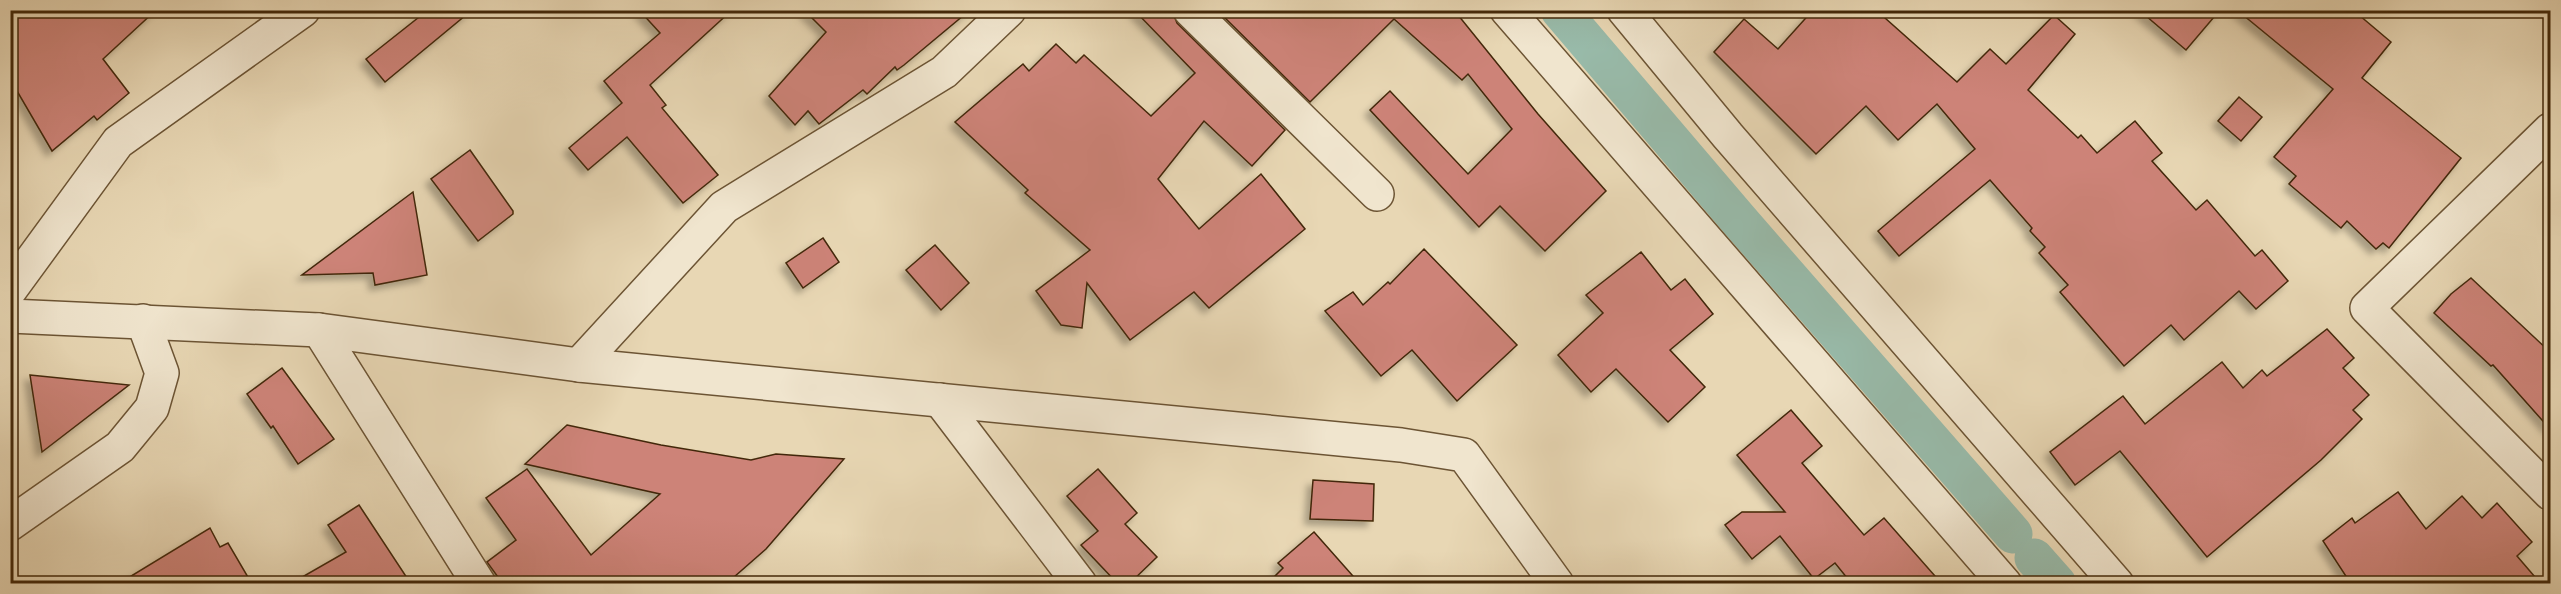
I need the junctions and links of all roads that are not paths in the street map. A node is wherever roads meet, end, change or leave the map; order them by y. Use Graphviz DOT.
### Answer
graph roads {
  1 [pos="303,10"];
  2 [pos="1008,10"];
  3 [pos="1190,10"];
  4 [pos="1508,10"];
  5 [pos="1624,10"];
  6 [pos="2550,130"];
  7 [pos="1377,194"];
  8 [pos="10,290"];
  9 [pos="10,316"];
  10 [pos="143,321"];
  11 [pos="319,330"];
  12 [pos="579,365"];
  13 [pos="940,400"];
  14 [pos="2550,493"];
  15 [pos="10,524"];
  16 [pos="479,584"];
  17 [pos="1080,584"];
  18 [pos="1557,584"];
  19 [pos="2005,584"];
  20 [pos="2116,584"];
  1 -- 8 [label="street"];
  2 -- 12 [label="street"];
  3 -- 7 [label="street"];
  4 -- 19 [label="street"];
  5 -- 20 [label="street"];
  6 -- 14 [label="street"];
  9 -- 10 [label="street"];
  10 -- 11 [label="street"];
  10 -- 15 [label="street"];
  11 -- 12 [label="street"];
  11 -- 16 [label="street"];
  12 -- 13 [label="street"];
  13 -- 17 [label="street"];
  13 -- 18 [label="street"];
}
